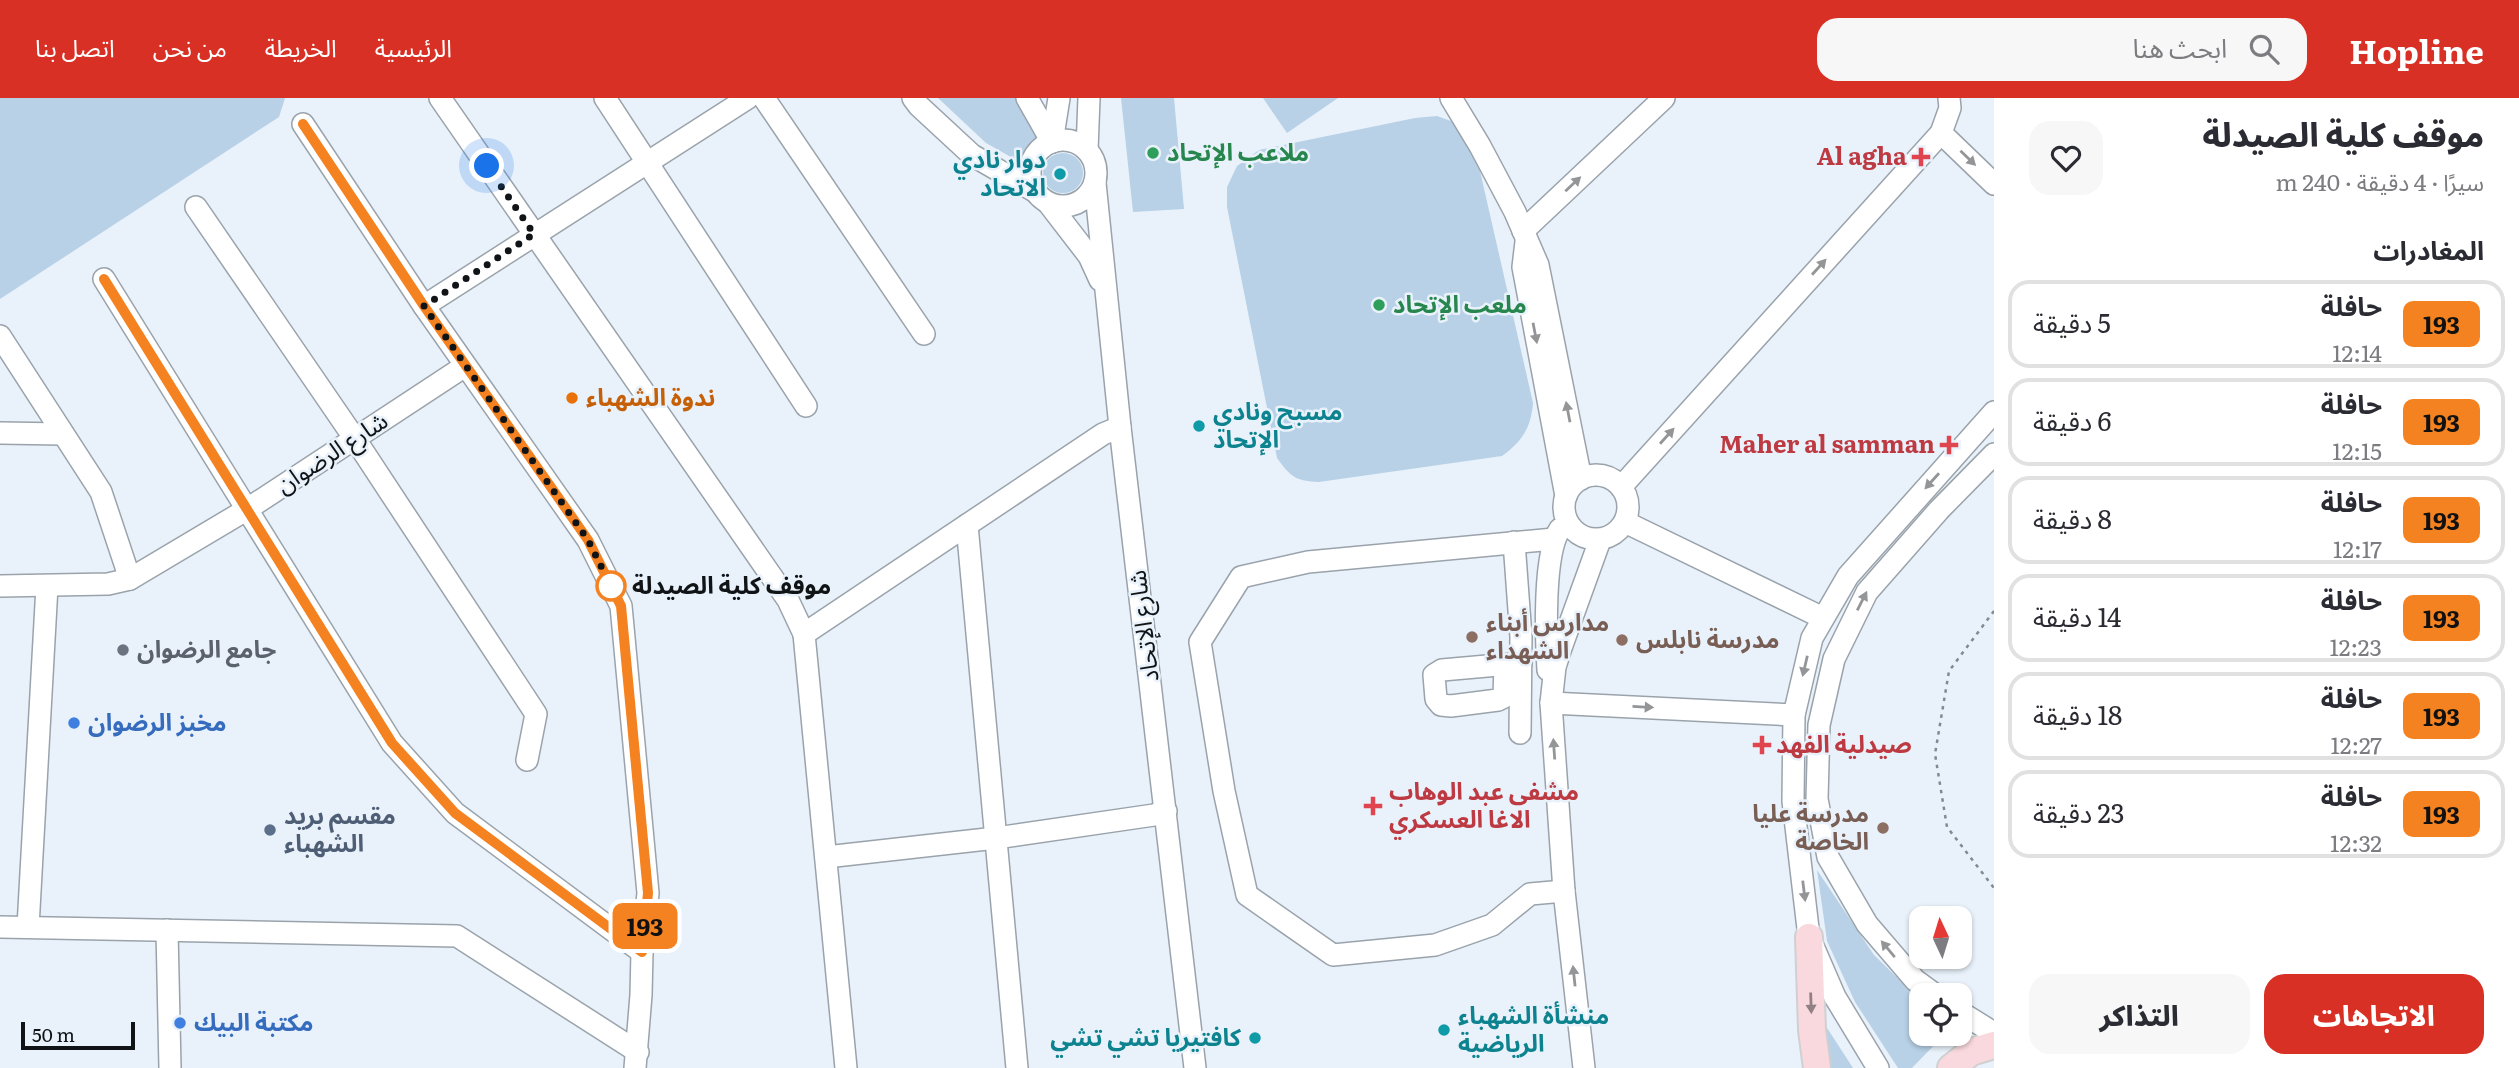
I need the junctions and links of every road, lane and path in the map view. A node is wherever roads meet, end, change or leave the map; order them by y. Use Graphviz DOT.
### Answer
graph roads {
  1 [pos="440,98"];
  2 [pos="605,98"];
  3 [pos="748,98"];
  4 [pos="764,98"];
  5 [pos="913,98"];
  6 [pos="1027,98"];
  7 [pos="1059,98"];
  8 [pos="1089,98"];
  9 [pos="1451,98"];
  10 [pos="1664,98"];
  11 [pos="1949,98"];
  12 [pos="303,124"];
  13 [pos="1941,133"];
  14 [pos="1052,142"];
  15 [pos="1087,150"];
  16 [pos="647,162"];
  17 [pos="1095,183"];
  18 [pos="1994,184"];
  19 [pos="1042,198"];
  20 [pos="196,207"];
  21 [pos="534,234"];
  22 [pos="1524,236"];
  23 [pos="104,279"];
  24 [pos="1108,299"];
  25 [pos="424,306"];
  26 [pos="924,334"];
  27 [pos="0,336"];
  28 [pos="465,366"];
  29 [pos="806,406"];
  30 [pos="1994,412"];
  31 [pos="1120,428"];
  32 [pos="0,433"];
  33 [pos="63,434"];
  34 [pos="355,439"];
  35 [pos="1994,454"];
  36 [pos="1581,479"];
  37 [pos="1621,487"];
  38 [pos="1566,496"];
  39 [pos="246,510"];
  40 [pos="1625,522"];
  41 [pos="967,525"];
  42 [pos="1561,531"];
  43 [pos="1601,540"];
  44 [pos="1514,542"];
  45 [pos="130,579"];
  46 [pos="0,586"];
  47 [pos="47,586"];
  48 [pos="1994,611"];
  49 [pos="1823,618"];
  50 [pos="804,634"];
  51 [pos="1551,698"];
  52 [pos="1794,715"];
  53 [pos="1520,733"];
  54 [pos="527,760"];
  55 [pos="1166,811"];
  56 [pos="996,838"];
  57 [pos="826,857"];
  58 [pos="1994,888"];
  59 [pos="1564,891"];
  60 [pos="0,927"];
  61 [pos="28,927"];
  62 [pos="167,930"];
  63 [pos="1809,937"];
  64 [pos="642,952"];
  65 [pos="1918,983"];
  66 [pos="1972,1019"];
  67 [pos="1994,1033"];
  68 [pos="1994,1045"];
  69 [pos="636,1060"];
  70 [pos="170,1068"];
  71 [pos="846,1068"];
  72 [pos="1017,1068"];
  73 [pos="1195,1068"];
  74 [pos="1584,1068"];
  75 [pos="1817,1068"];
  76 [pos="1878,1068"];
  77 [pos="1951,1068"];
  1 -- 21 [label="street"];
  2 -- 16 [label="street"];
  3 -- 16 [label="street"];
  4 -- 26 [label="street"];
  5 -- 19 [label="street"];
  6 -- 14 [label="street"];
  7 -- 14 [label="street"];
  8 -- 15 [label="street"];
  9 -- 22 [label="street"];
  22 -- 10 [label="street, one-way"];
  11 -- 13 [label="street"];
  12 -- 25 [label="street"];
  13 -- 18 [label="street, one-way"];
  37 -- 13 [label="street, one-way"];
  14 -- 15 [label="street"];
  14 -- 19 [label="street"];
  15 -- 17 [label="street"];
  16 -- 21 [label="street"];
  16 -- 29 [label="street"];
  17 -- 19 [label="street"];
  17 -- 24 [label="street, شارع الإتحاد"];
  19 -- 24 [label="street"];
  20 -- 34 [label="street"];
  21 -- 25 [label="street"];
  21 -- 50 [label="street"];
  36 -- 22 [label="street, one-way"];
  22 -- 38 [label="street, one-way"];
  23 -- 39 [label="street"];
  24 -- 31 [label="street, شارع الإتحاد"];
  25 -- 28 [label="street"];
  27 -- 33 [label="street"];
  28 -- 34 [label="street, شارع الرضوان"];
  28 -- 64 [label="street"];
  30 -- 49 [label="street, one-way"];
  31 -- 41 [label="street"];
  31 -- 55 [label="street, شارع الإتحاد"];
  32 -- 33 [label="street"];
  33 -- 45 [label="street"];
  34 -- 39 [label="street, شارع الرضوان"];
  34 -- 54 [label="street"];
  65 -- 35 [label="street, one-way"];
  36 -- 37 [label="street"];
  36 -- 38 [label="street"];
  37 -- 40 [label="street"];
  38 -- 42 [label="street"];
  39 -- 45 [label="street, شارع الرضوان"];
  39 -- 64 [label="street"];
  40 -- 43 [label="street"];
  40 -- 49 [label="street"];
  41 -- 50 [label="street"];
  41 -- 56 [label="street"];
  42 -- 43 [label="street"];
  42 -- 44 [label="street"];
  42 -- 51 [label="street"];
  43 -- 51 [label="street"];
  44 -- 53 [label="street"];
  44 -- 59 [label="street"];
  45 -- 47 [label="street, شارع الرضوان"];
  46 -- 47 [label="street, شارع الرضوان"];
  47 -- 61 [label="street"];
  48 -- 58 [label="path"];
  49 -- 52 [label="street, one-way"];
  50 -- 57 [label="street"];
  51 -- 52 [label="street, one-way"];
  59 -- 51 [label="street, one-way"];
  52 -- 63 [label="street, one-way"];
  55 -- 56 [label="street"];
  55 -- 73 [label="street, شارع الإتحاد"];
  56 -- 57 [label="street"];
  56 -- 72 [label="street"];
  57 -- 71 [label="street"];
  74 -- 59 [label="street, one-way"];
  60 -- 61 [label="street"];
  61 -- 62 [label="street"];
  62 -- 69 [label="street"];
  62 -- 70 [label="street"];
  63 -- 75 [label="main road, one-way"];
  63 -- 76 [label="street"];
  64 -- 69 [label="street"];
  66 -- 67 [label="street"];
  68 -- 77 [label="main road"];
}
